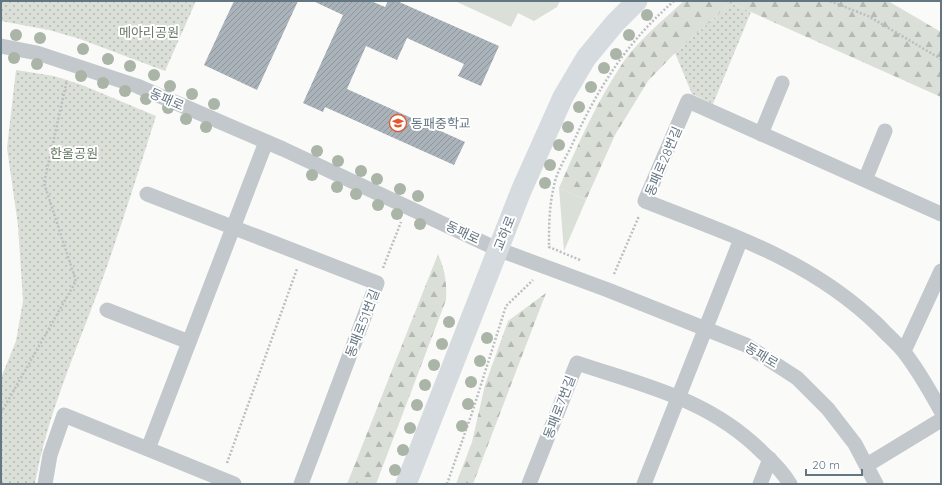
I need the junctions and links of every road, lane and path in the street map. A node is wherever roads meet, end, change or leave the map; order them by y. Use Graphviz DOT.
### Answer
graph roads {
  1 [pos="637,1"];
  2 [pos="674,1"];
  3 [pos="830,1"];
  4 [pos="1,46"];
  5 [pos="941,59"];
  6 [pos="68,75"];
  7 [pos="782,83"];
  8 [pos="885,131"];
  9 [pos="761,134"];
  10 [pos="266,142"];
  11 [pos="865,180"];
  12 [pos="147,194"];
  13 [pos="645,201"];
  14 [pos="407,206"];
  15 [pos="941,214"];
  16 [pos="233,227"];
  17 [pos="741,239"];
  18 [pos="549,247"];
  19 [pos="497,249"];
  20 [pos="302,254"];
  21 [pos="586,262"];
  22 [pos="540,265"];
  23 [pos="607,271"];
  24 [pos="941,271"];
  25 [pos="614,274"];
  26 [pos="622,277"];
  27 [pos="377,283"];
  28 [pos="608,290"];
  29 [pos="107,310"];
  30 [pos="706,328"];
  31 [pos="189,342"];
  32 [pos="904,351"];
  33 [pos="679,397"];
  34 [pos="941,411"];
  35 [pos="1,413"];
  36 [pos="941,420"];
  37 [pos="148,449"];
  38 [pos="770,459"];
  39 [pos="867,465"];
  40 [pos="228,481"];
  41 [pos="45,484"];
  42 [pos="301,484"];
  43 [pos="406,484"];
  44 [pos="447,484"];
  45 [pos="529,484"];
  46 [pos="644,484"];
  47 [pos="760,484"];
  48 [pos="790,484"];
  49 [pos="876,484"];
  1 -- 19 [label="street, 교하로"];
  2 -- 18 [label="path"];
  3 -- 5 [label="path"];
  4 -- 10 [label="street, 동패로"];
  6 -- 35 [label="path"];
  7 -- 9 [label="street"];
  8 -- 11 [label="street"];
  9 -- 11 [label="street, 동패로28번길"];
  9 -- 13 [label="street, 동패로28번길"];
  10 -- 14 [label="street, 동패로"];
  10 -- 16 [label="street"];
  11 -- 15 [label="street, 동패로28번길"];
  12 -- 16 [label="street, 동패로51번길"];
  13 -- 17 [label="street, 동패로28번길"];
  13 -- 25 [label="path"];
  14 -- 19 [label="street, 동패로"];
  14 -- 27 [label="path"];
  16 -- 20 [label="street, 동패로51번길"];
  16 -- 31 [label="street"];
  17 -- 30 [label="street"];
  17 -- 32 [label="street, 동패로28번길"];
  18 -- 21 [label="path"];
  18 -- 22 [label="path"];
  19 -- 22 [label="street, 동패로"];
  19 -- 43 [label="street, 교하로"];
  20 -- 27 [label="street, 동패로51번길"];
  20 -- 40 [label="path"];
  22 -- 28 [label="street, 동패로"];
  22 -- 44 [label="path"];
  23 -- 25 [label="path"];
  24 -- 32 [label="street"];
  25 -- 26 [label="path"];
  25 -- 28 [label="path"];
  27 -- 42 [label="street, 동패로51번길"];
  28 -- 30 [label="street, 동패로"];
  29 -- 31 [label="street"];
  30 -- 33 [label="street"];
  30 -- 39 [label="street, 동패로"];
  31 -- 37 [label="street"];
  32 -- 34 [label="street, 동패로28번길"];
  33 -- 38 [label="street, 동패로7번길"];
  33 -- 45 [label="street, 동패로7번길"];
  33 -- 46 [label="street"];
  36 -- 39 [label="street"];
  37 -- 40 [label="street"];
  37 -- 41 [label="street"];
  38 -- 47 [label="street"];
  38 -- 48 [label="street, 동패로7번길"];
  39 -- 49 [label="street, 동패로"];
}
